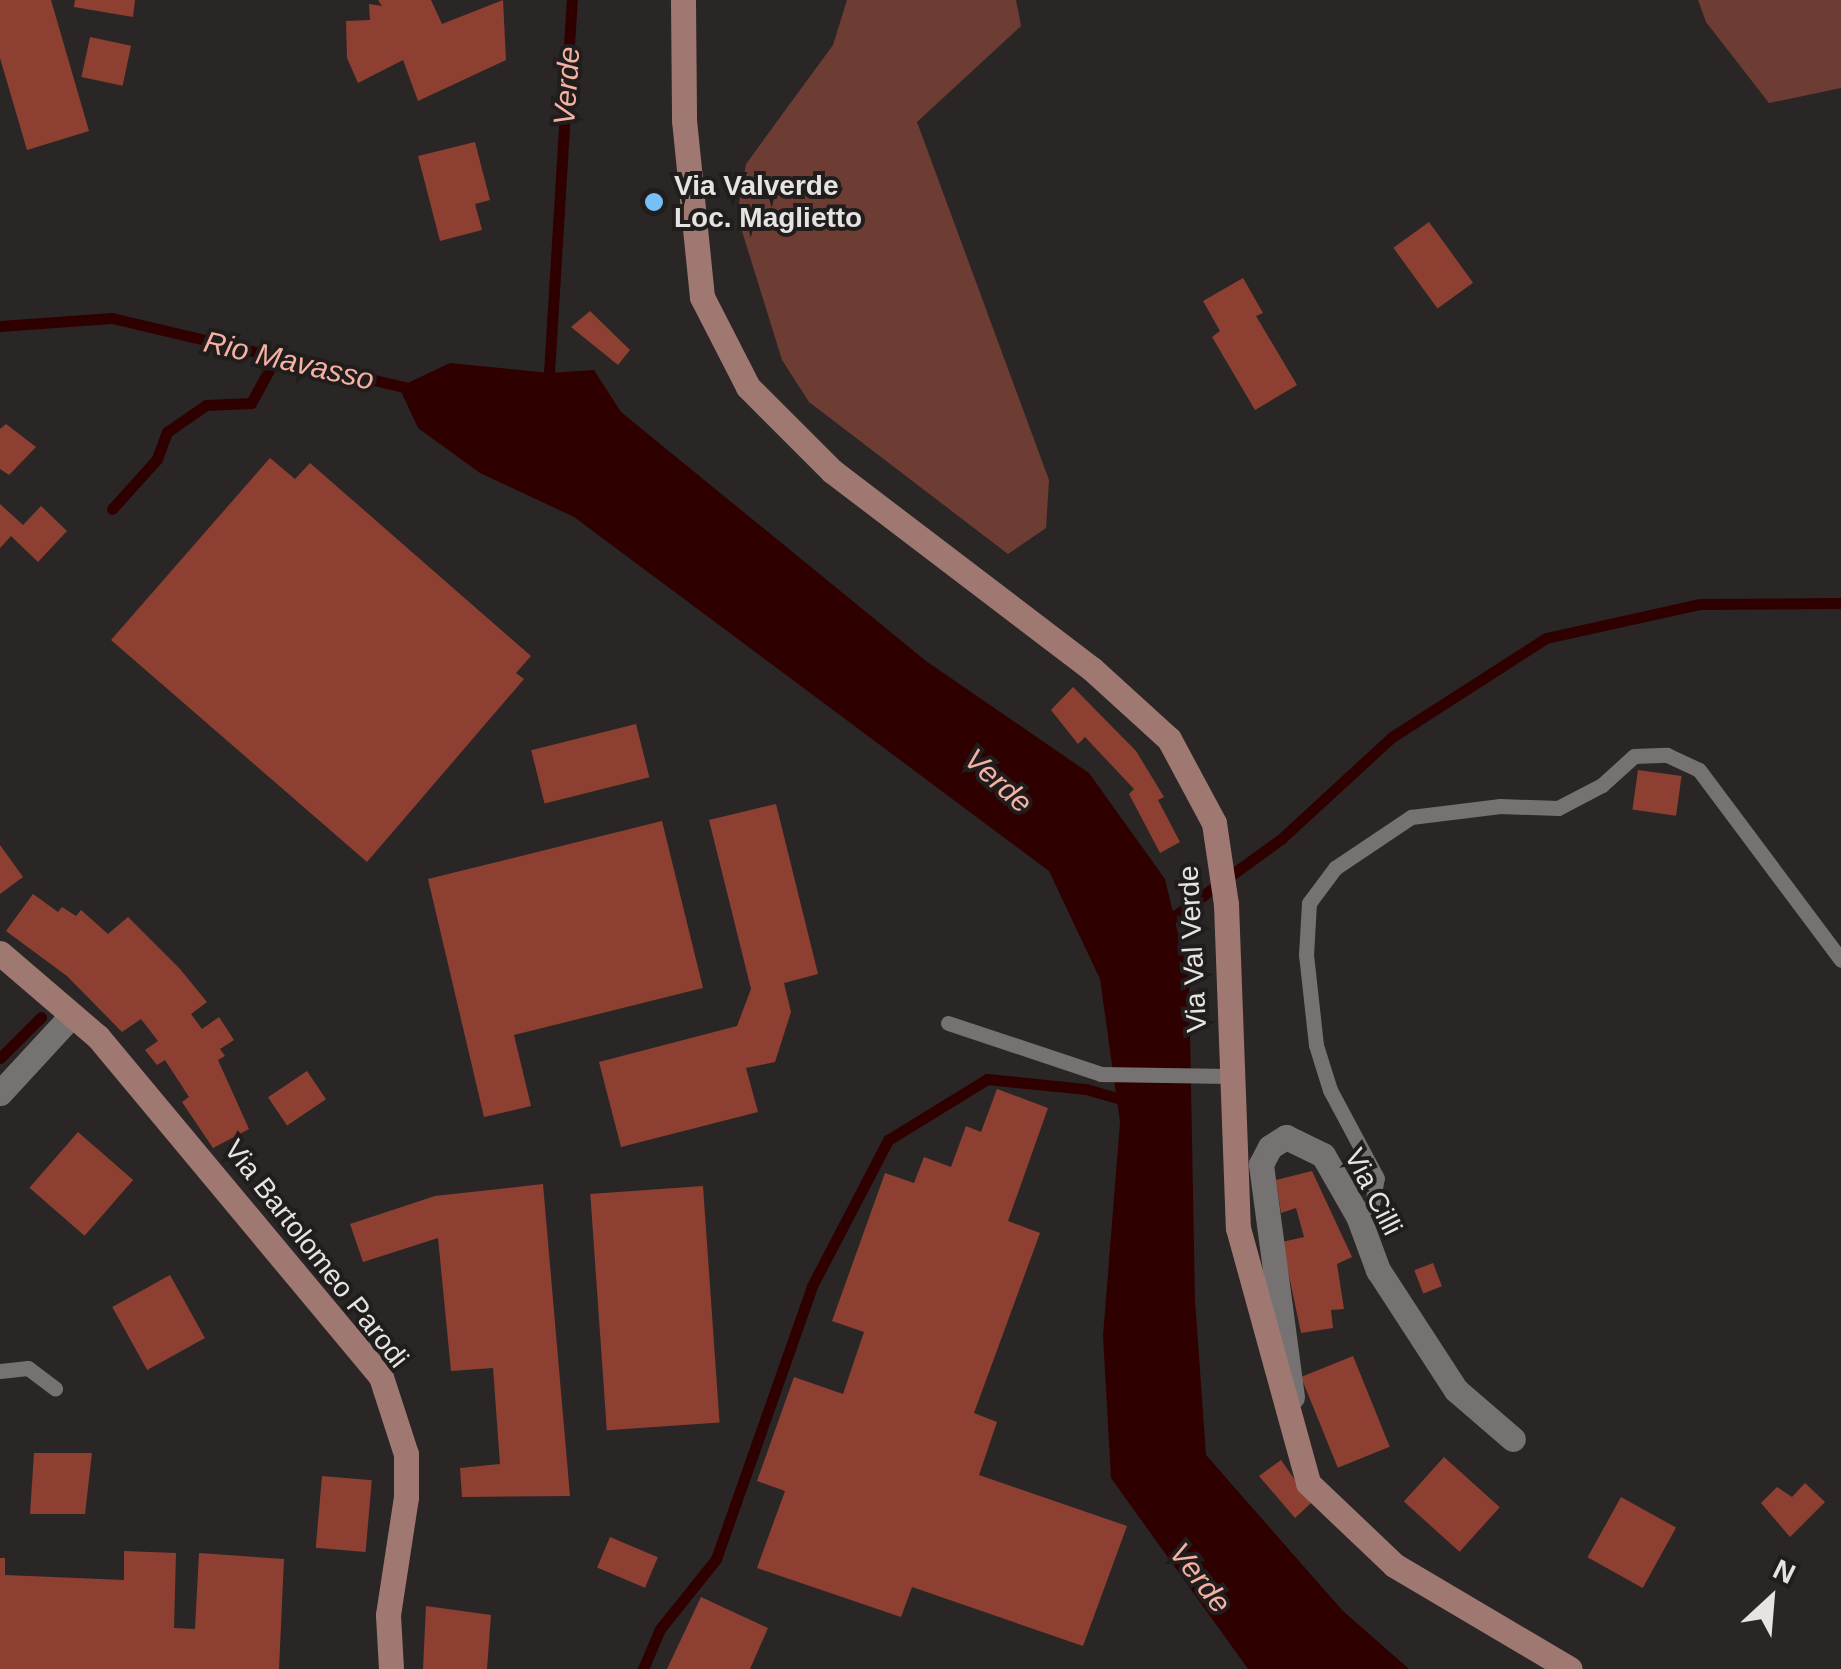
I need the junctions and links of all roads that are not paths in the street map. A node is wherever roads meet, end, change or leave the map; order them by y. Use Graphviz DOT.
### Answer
graph roads {
  1 [pos="683,0"];
  2 [pos="0,953"];
  3 [pos="1841,960"];
  4 [pos="72,1015"];
  5 [pos="948,1023"];
  6 [pos="1229,1076"];
  7 [pos="0,1093"];
  8 [pos="1358,1216"];
  9 [pos="0,1371"];
  10 [pos="55,1388"];
  11 [pos="1296,1437"];
  12 [pos="1513,1438"];
  13 [pos="391,1669"];
  14 [pos="1570,1669"];
  1 -- 6 [label="main road, Via Val Verde"];
  2 -- 4 [label="main road, Via Bartolomeo Parodi"];
  3 -- 8 [label="lane"];
  4 -- 7 [label="street"];
  4 -- 13 [label="main road, Via Bartolomeo Parodi"];
  5 -- 6 [label="lane"];
  6 -- 11 [label="main road, Via Val Verde"];
  8 -- 11 [label="street, Via Cilli"];
  8 -- 12 [label="street, Via Cilli"];
  9 -- 10 [label="lane"];
  11 -- 14 [label="main road, Via Val Verde"];
}
